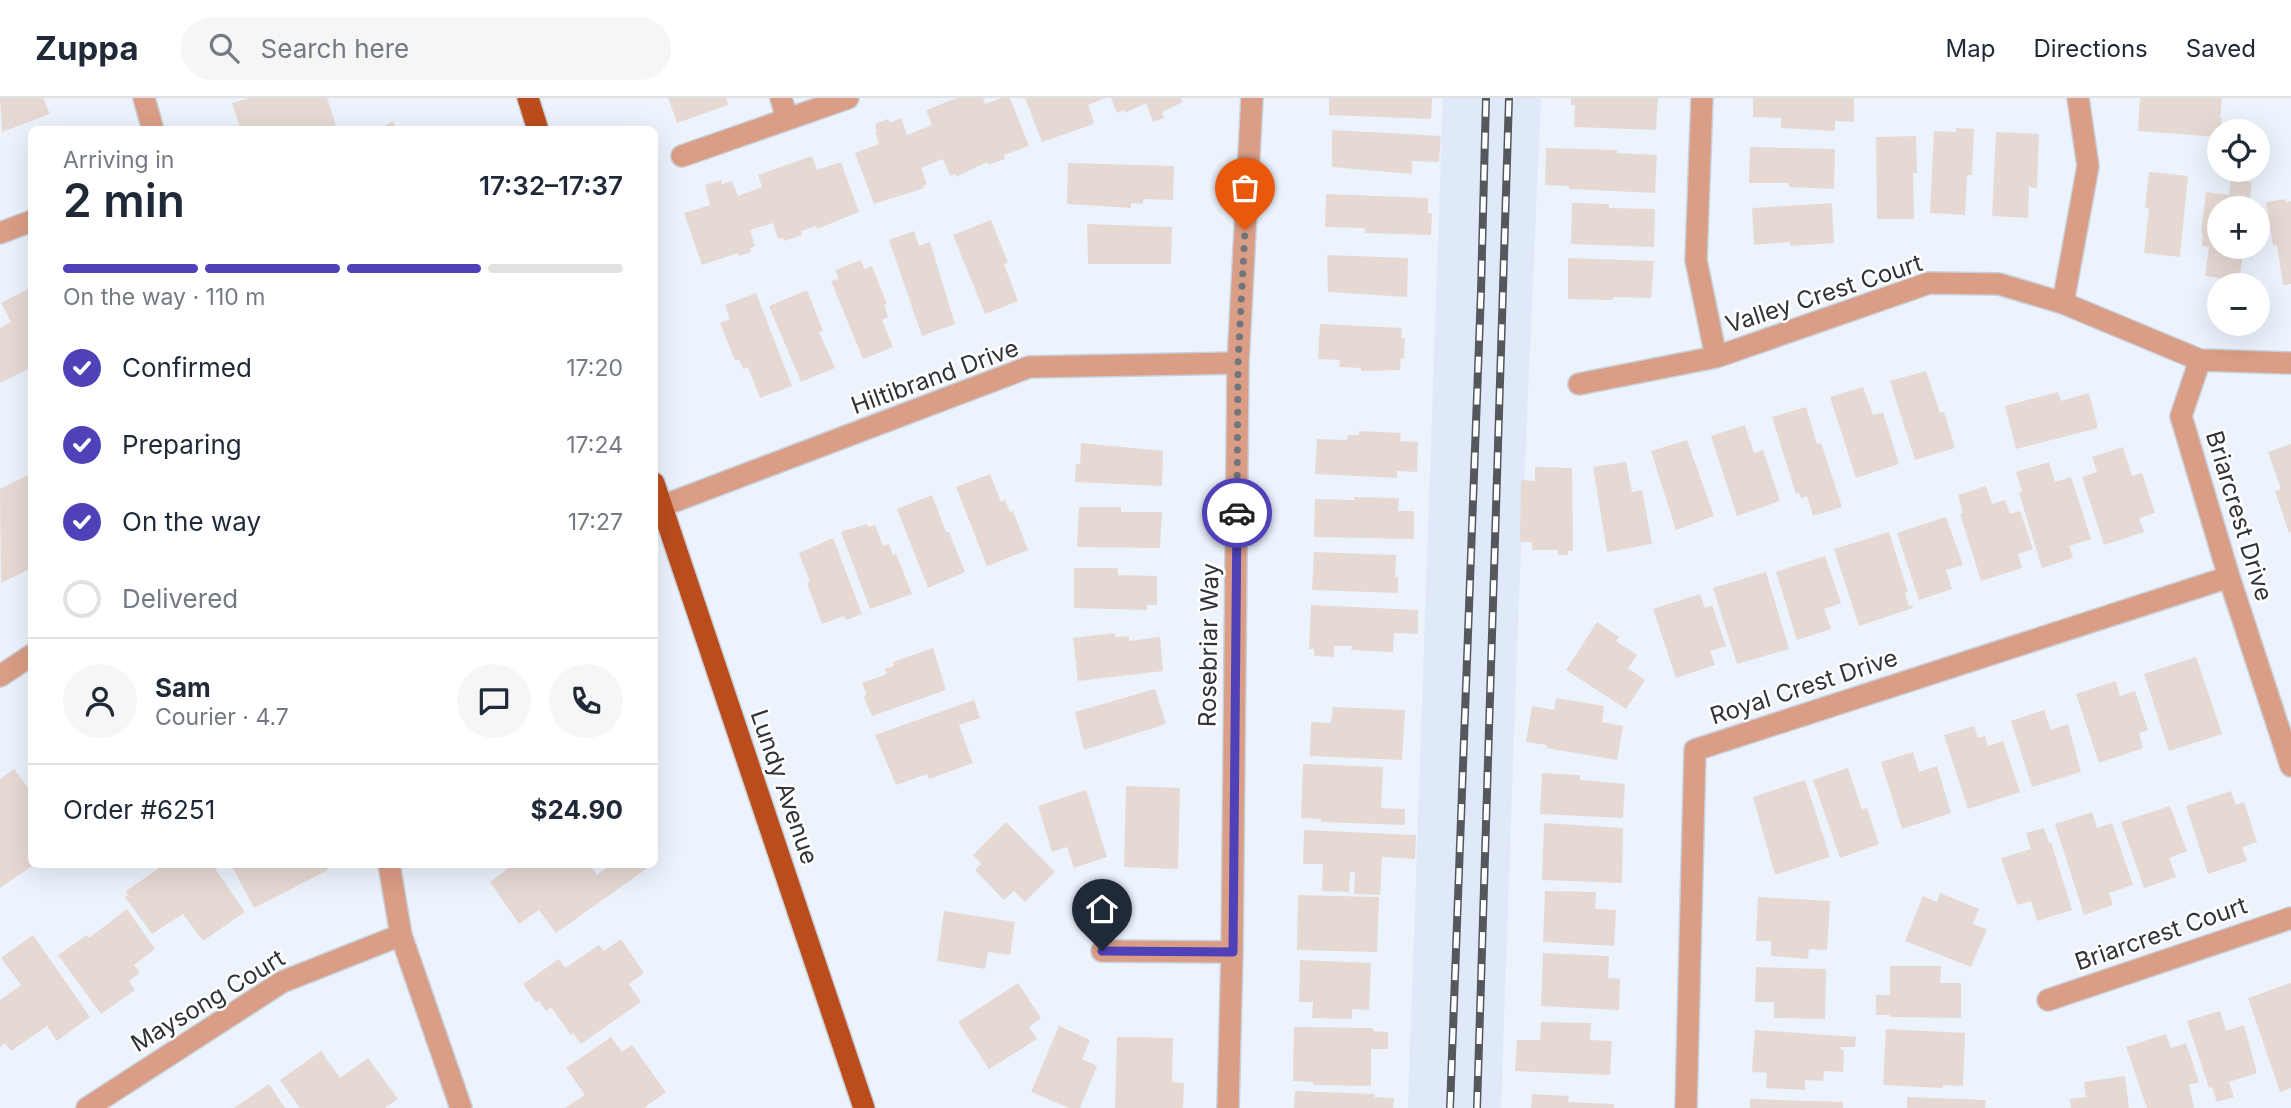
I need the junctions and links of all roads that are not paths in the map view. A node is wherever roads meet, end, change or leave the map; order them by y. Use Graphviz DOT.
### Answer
graph roads {
  1 [pos="144,98"];
  2 [pos="528,98"];
  3 [pos="780,98"];
  4 [pos="848,98"];
  5 [pos="1252,98"];
  6 [pos="1702,98"];
  7 [pos="2078,98"];
  8 [pos="787,119"];
  9 [pos="152,126"];
  10 [pos="537,126"];
  11 [pos="682,156"];
  12 [pos="28,222"];
  13 [pos="0,233"];
  14 [pos="2063,303"];
  15 [pos="1716,357"];
  16 [pos="2200,360"];
  17 [pos="1238,363"];
  18 [pos="2291,363"];
  19 [pos="1579,384"];
  20 [pos="658,494"];
  21 [pos="662,506"];
  22 [pos="2229,576"];
  23 [pos="28,658"];
  24 [pos="0,676"];
  25 [pos="2287,733"];
  26 [pos="2291,766"];
  27 [pos="391,868"];
  28 [pos="2291,918"];
  29 [pos="401,935"];
  30 [pos="1102,951"];
  31 [pos="1233,952"];
  32 [pos="2048,1000"];
  33 [pos="87,1108"];
  34 [pos="461,1108"];
  35 [pos="864,1108"];
  36 [pos="1228,1108"];
  37 [pos="1686,1108"];
  1 -- 9 [label="street"];
  2 -- 10 [label="main road"];
  3 -- 8 [label="street"];
  4 -- 8 [label="street"];
  5 -- 17 [label="street, Rosebriar Way"];
  6 -- 15 [label="street"];
  7 -- 14 [label="street"];
  8 -- 11 [label="street"];
  12 -- 13 [label="street"];
  14 -- 15 [label="street, Valley Crest Court"];
  14 -- 16 [label="street, Valley Crest Court"];
  15 -- 19 [label="street, Valley Crest Court"];
  16 -- 18 [label="street"];
  16 -- 22 [label="street, Briarcrest Drive"];
  17 -- 21 [label="street, Hiltibrand Drive"];
  17 -- 31 [label="street, Rosebriar Way"];
  20 -- 21 [label="main road, Lundy Avenue"];
  21 -- 35 [label="main road, Lundy Avenue"];
  22 -- 25 [label="street, Briarcrest Drive"];
  22 -- 37 [label="street, Royal Crest Drive"];
  23 -- 24 [label="street"];
  25 -- 26 [label="street, Briarcrest Drive"];
  27 -- 29 [label="street"];
  28 -- 32 [label="street, Briarcrest Court"];
  29 -- 33 [label="street, Maysong Court"];
  29 -- 34 [label="street"];
  30 -- 31 [label="street"];
  31 -- 36 [label="street, Rosebriar Way"];
}
